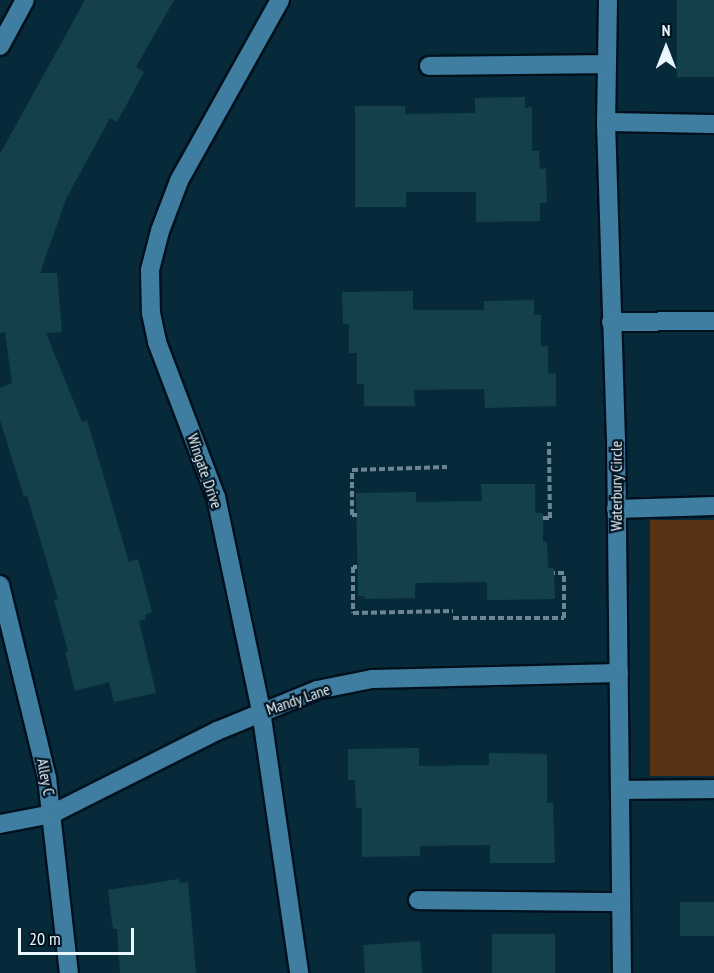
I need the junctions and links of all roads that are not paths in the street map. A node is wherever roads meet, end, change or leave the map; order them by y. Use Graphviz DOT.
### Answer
graph roads {
  1 [pos="25,0"];
  2 [pos="280,0"];
  3 [pos="608,0"];
  4 [pos="0,46"];
  5 [pos="606,64"];
  6 [pos="429,66"];
  7 [pos="606,122"];
  8 [pos="714,124"];
  9 [pos="714,321"];
  10 [pos="611,322"];
  11 [pos="714,506"];
  12 [pos="616,509"];
  13 [pos="0,585"];
  14 [pos="619,673"];
  15 [pos="261,711"];
  16 [pos="714,789"];
  17 [pos="620,790"];
  18 [pos="52,814"];
  19 [pos="0,824"];
  20 [pos="418,900"];
  21 [pos="621,902"];
  22 [pos="69,973"];
  23 [pos="299,973"];
  24 [pos="622,973"];
  1 -- 4 [label="street"];
  2 -- 15 [label="street, Wingate Drive"];
  3 -- 5 [label="street, Waterbury Circle"];
  5 -- 6 [label="street"];
  5 -- 7 [label="street, Waterbury Circle"];
  7 -- 8 [label="street"];
  7 -- 10 [label="street, Waterbury Circle"];
  9 -- 10 [label="street"];
  10 -- 12 [label="street, Waterbury Circle"];
  11 -- 12 [label="street"];
  12 -- 14 [label="street, Waterbury Circle"];
  13 -- 18 [label="street, Alley C"];
  14 -- 15 [label="street, Mandy Lane"];
  14 -- 17 [label="street, Waterbury Circle"];
  15 -- 18 [label="street, Mandy Lane"];
  15 -- 23 [label="street, Wingate Drive"];
  16 -- 17 [label="street"];
  17 -- 21 [label="street, Waterbury Circle"];
  18 -- 19 [label="street, Mandy Lane"];
  18 -- 22 [label="street, Alley C"];
  20 -- 21 [label="street"];
  21 -- 24 [label="street, Waterbury Circle"];
}
